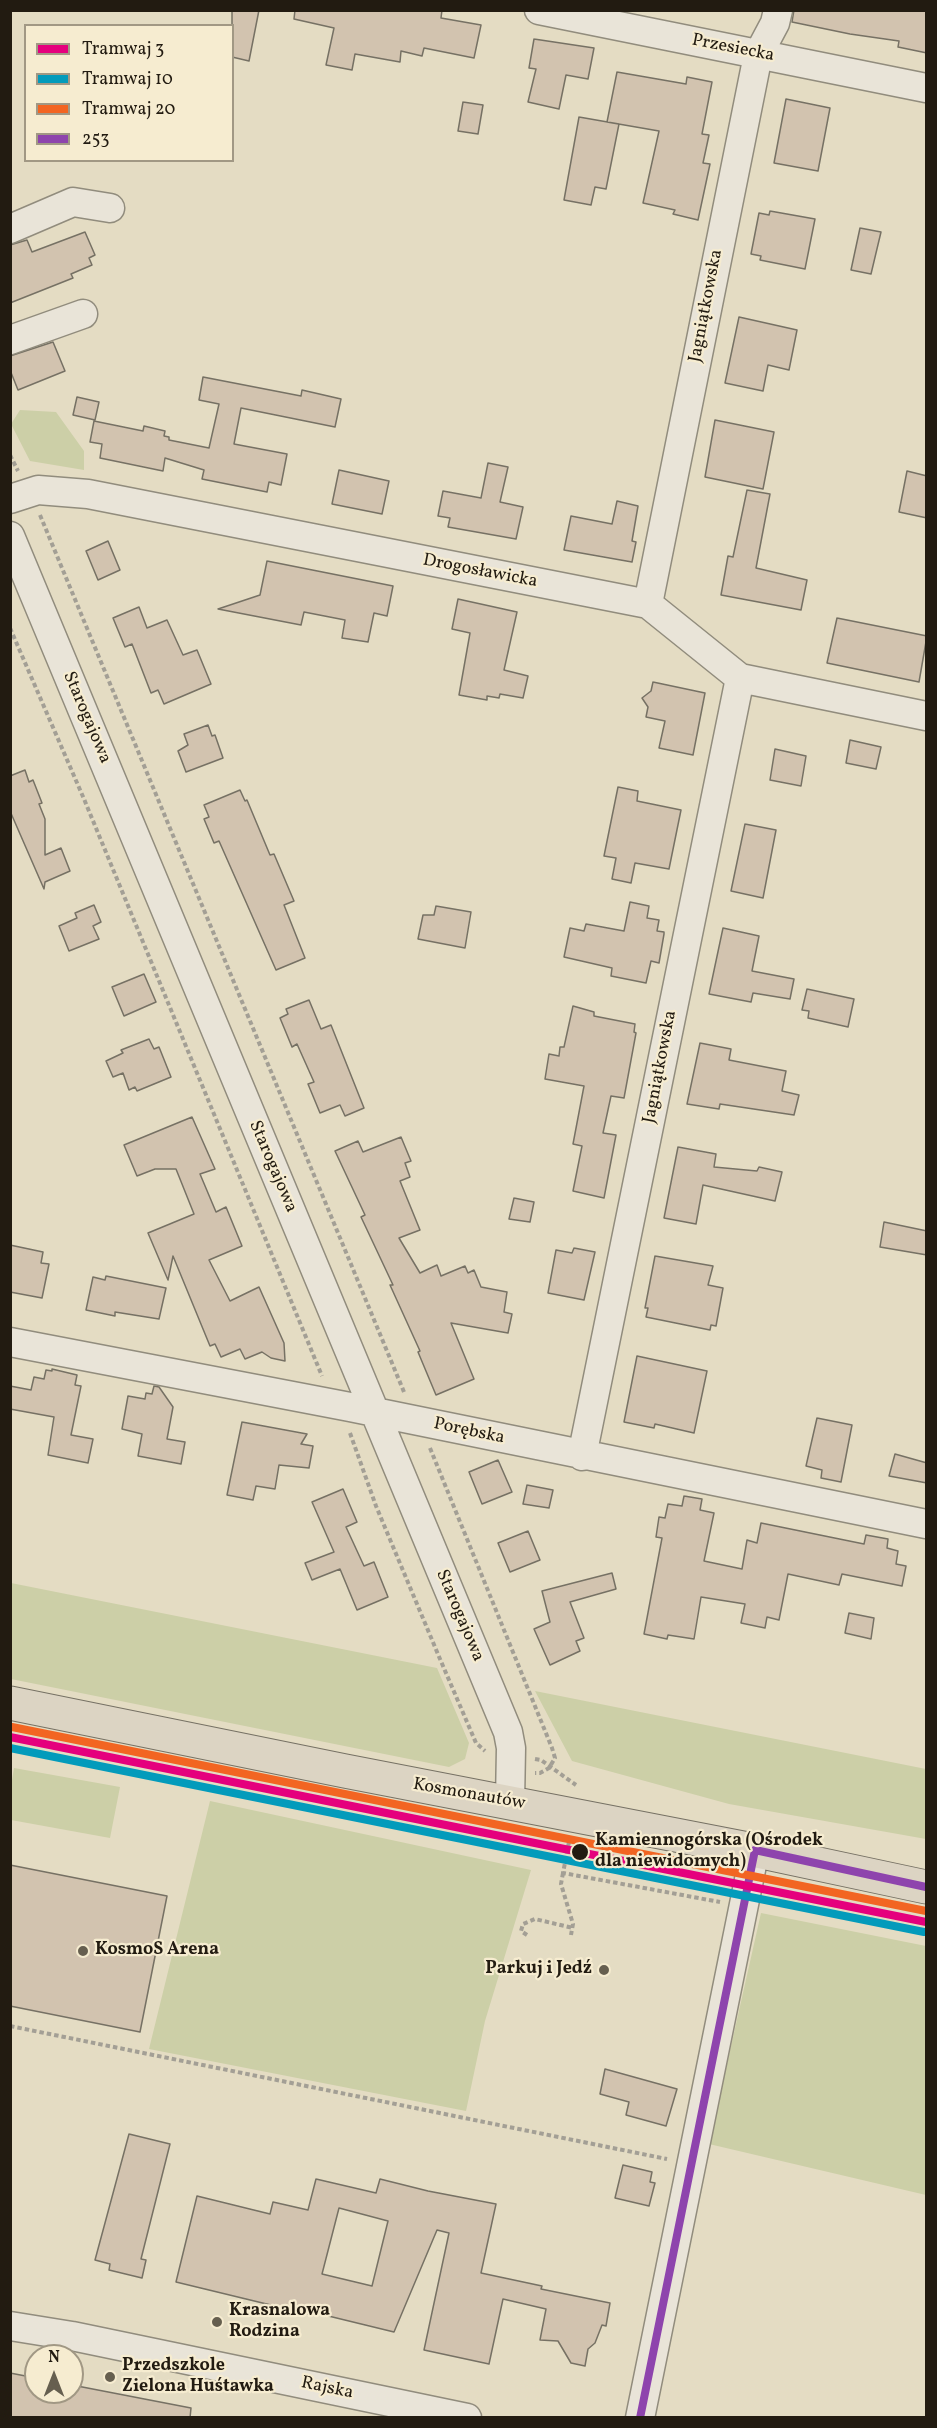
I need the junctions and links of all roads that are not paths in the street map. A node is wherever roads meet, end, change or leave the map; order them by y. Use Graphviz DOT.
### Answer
graph roads {
  1 [pos="539,10"];
  2 [pos="778,10"];
  3 [pos="758,54"];
  4 [pos="927,88"];
  5 [pos="110,208"];
  6 [pos="10,229"];
  7 [pos="82,314"];
  8 [pos="10,340"];
  9 [pos="10,499"];
  10 [pos="10,536"];
  11 [pos="648,604"];
  12 [pos="740,678"];
  13 [pos="927,716"];
  14 [pos="10,1342"];
  15 [pos="374,1412"];
  16 [pos="582,1456"];
  17 [pos="927,1524"];
  18 [pos="10,1703"];
  19 [pos="510,1802"];
  20 [pos="755,1850"];
  21 [pos="927,1887"];
  22 [pos="10,2326"];
  23 [pos="467,2418"];
  24 [pos="640,2418"];
  1 -- 3 [label="street, Przesiecka"];
  2 -- 3 [label="street, Jagniątkowska"];
  3 -- 4 [label="street, Przesiecka"];
  3 -- 11 [label="street, Jagniątkowska"];
  5 -- 6 [label="street"];
  7 -- 8 [label="street"];
  9 -- 11 [label="street, Drogosławicka"];
  10 -- 15 [label="street, Starogajowa"];
  11 -- 12 [label="street, Drogosławicka"];
  12 -- 13 [label="street, Drogosławicka"];
  12 -- 16 [label="street, Jagniątkowska"];
  14 -- 15 [label="street, Porębska"];
  15 -- 16 [label="street, Porębska"];
  15 -- 19 [label="street, Starogajowa"];
  16 -- 17 [label="street, Porębska"];
  18 -- 19 [label="main road, Kosmonautów"];
  19 -- 20 [label="main road, Kosmonautów"];
  20 -- 21 [label="main road, Kosmonautów"];
  20 -- 24 [label="street"];
  22 -- 23 [label="street, Rajska"];
}
